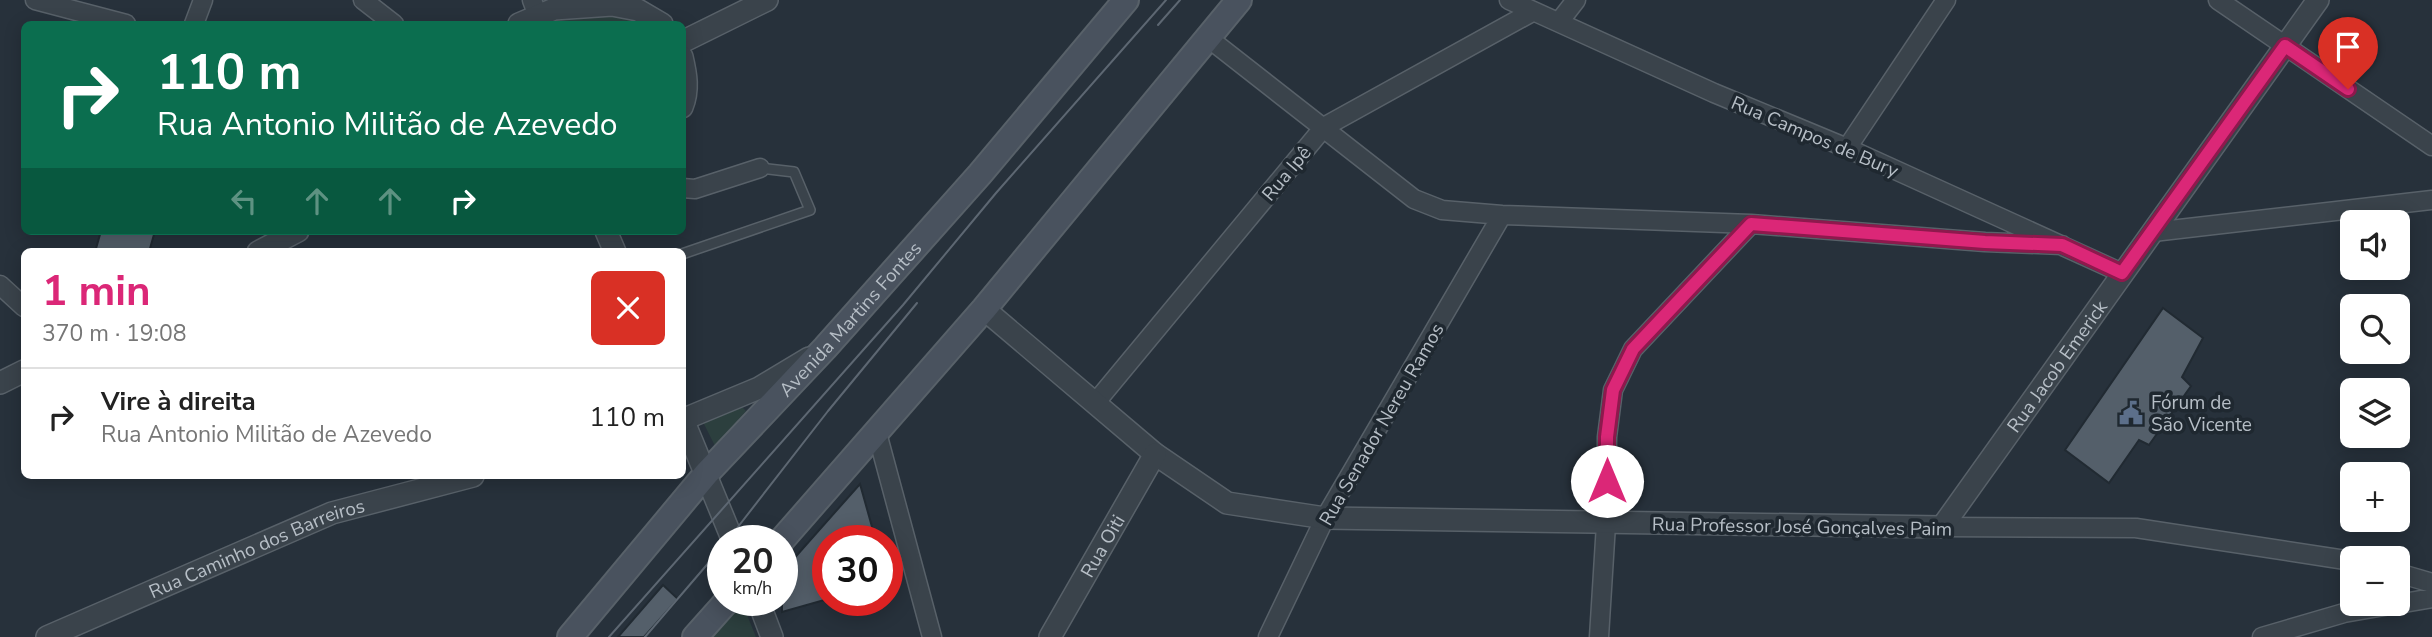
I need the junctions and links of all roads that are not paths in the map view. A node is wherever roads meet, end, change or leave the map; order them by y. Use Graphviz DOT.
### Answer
graph roads {
  1 [pos="35,0"];
  2 [pos="203,0"];
  3 [pos="363,0"];
  4 [pos="767,0"];
  5 [pos="1126,0"];
  6 [pos="1238,0"];
  7 [pos="1509,0"];
  8 [pos="1576,0"];
  9 [pos="1947,0"];
  10 [pos="2218,0"];
  11 [pos="2318,0"];
  12 [pos="1532,12"];
  13 [pos="530,13"];
  14 [pos="115,21"];
  15 [pos="195,21"];
  16 [pos="390,21"];
  17 [pos="657,21"];
  18 [pos="1559,22"];
  19 [pos="1207,37"];
  20 [pos="686,40"];
  21 [pos="2285,46"];
  22 [pos="686,72"];
  23 [pos="686,99"];
  24 [pos="1324,127"];
  25 [pos="2432,146"];
  26 [pos="1847,148"];
  27 [pos="760,168"];
  28 [pos="686,188"];
  29 [pos="2432,200"];
  30 [pos="1502,215"];
  31 [pos="1751,224"];
  32 [pos="2153,232"];
  33 [pos="290,235"];
  34 [pos="2062,245"];
  35 [pos="266,248"];
  36 [pos="686,253"];
  37 [pos="2122,273"];
  38 [pos="0,285"];
  39 [pos="21,304"];
  40 [pos="984,309"];
  41 [pos="825,348"];
  42 [pos="21,372"];
  43 [pos="0,383"];
  44 [pos="1096,402"];
  45 [pos="686,418"];
  46 [pos="686,426"];
  47 [pos="877,433"];
  48 [pos="1155,454"];
  49 [pos="706,474"];
  50 [pos="462,479"];
  51 [pos="1325,518"];
  52 [pos="1606,524"];
  53 [pos="727,525"];
  54 [pos="795,525"];
  55 [pos="1942,527"];
  56 [pos="2340,559"];
  57 [pos="2410,577"];
  58 [pos="2432,583"];
  59 [pos="2432,598"];
  60 [pos="2410,602"];
  61 [pos="2340,614"];
  62 [pos="714,616"];
  63 [pos="764,616"];
  64 [pos="47,637"];
  65 [pos="570,637"];
  66 [pos="695,637"];
  67 [pos="772,637"];
  68 [pos="932,637"];
  69 [pos="1049,637"];
  70 [pos="1268,637"];
  71 [pos="1599,637"];
  72 [pos="2262,637"];
  1 -- 14 [label="street"];
  2 -- 15 [label="street"];
  3 -- 16 [label="street"];
  4 -- 20 [label="street"];
  5 -- 41 [label="main road, Avenida Martins Fontes"];
  6 -- 19 [label="main road"];
  7 -- 12 [label="street, Rua Campos de Bury"];
  8 -- 18 [label="street"];
  9 -- 26 [label="street"];
  10 -- 21 [label="street"];
  11 -- 21 [label="street, Rua Jacob Emerick"];
  12 -- 18 [label="street, Rua Campos de Bury"];
  12 -- 24 [label="street, Rua Ipê"];
  13 -- 17 [label="street"];
  18 -- 26 [label="street, Rua Campos de Bury"];
  19 -- 24 [label="street"];
  19 -- 40 [label="main road"];
  21 -- 25 [label="street"];
  21 -- 32 [label="street, Rua Jacob Emerick"];
  22 -- 23 [label="street"];
  24 -- 30 [label="street"];
  24 -- 44 [label="street, Rua Ipê"];
  26 -- 34 [label="street, Rua Campos de Bury"];
  27 -- 28 [label="street"];
  27 -- 36 [label="lane"];
  29 -- 32 [label="street"];
  30 -- 31 [label="street"];
  30 -- 51 [label="street, Rua Senador Nereu Ramos"];
  31 -- 34 [label="street"];
  31 -- 52 [label="street"];
  32 -- 37 [label="street, Rua Jacob Emerick"];
  33 -- 35 [label="street"];
  34 -- 37 [label="street, Rua Campos de Bury"];
  37 -- 55 [label="street, Rua Jacob Emerick"];
  38 -- 39 [label="street"];
  40 -- 44 [label="street, Rua Professor José Gonçalves Paim"];
  40 -- 47 [label="main road"];
  41 -- 45 [label="street"];
  41 -- 49 [label="main road, Avenida Martins Fontes"];
  42 -- 43 [label="street"];
  44 -- 48 [label="street, Rua Professor José Gonçalves Paim"];
  46 -- 49 [label="street"];
  47 -- 54 [label="main road"];
  47 -- 68 [label="street"];
  48 -- 51 [label="street, Rua Professor José Gonçalves Paim"];
  48 -- 69 [label="street, Rua Oiti"];
  49 -- 53 [label="street"];
  49 -- 65 [label="main road, Avenida Martins Fontes"];
  50 -- 64 [label="street, Rua Caminho dos Barreiros"];
  51 -- 52 [label="street, Rua Professor José Gonçalves Paim"];
  51 -- 70 [label="street, Rua Senador Nereu Ramos"];
  52 -- 55 [label="street, Rua Professor José Gonçalves Paim"];
  52 -- 71 [label="street"];
  55 -- 56 [label="street, Rua Professor José Gonçalves Paim"];
  57 -- 58 [label="street"];
  59 -- 60 [label="street"];
  61 -- 72 [label="street"];
  62 -- 66 [label="main road"];
  63 -- 67 [label="street"];
}
